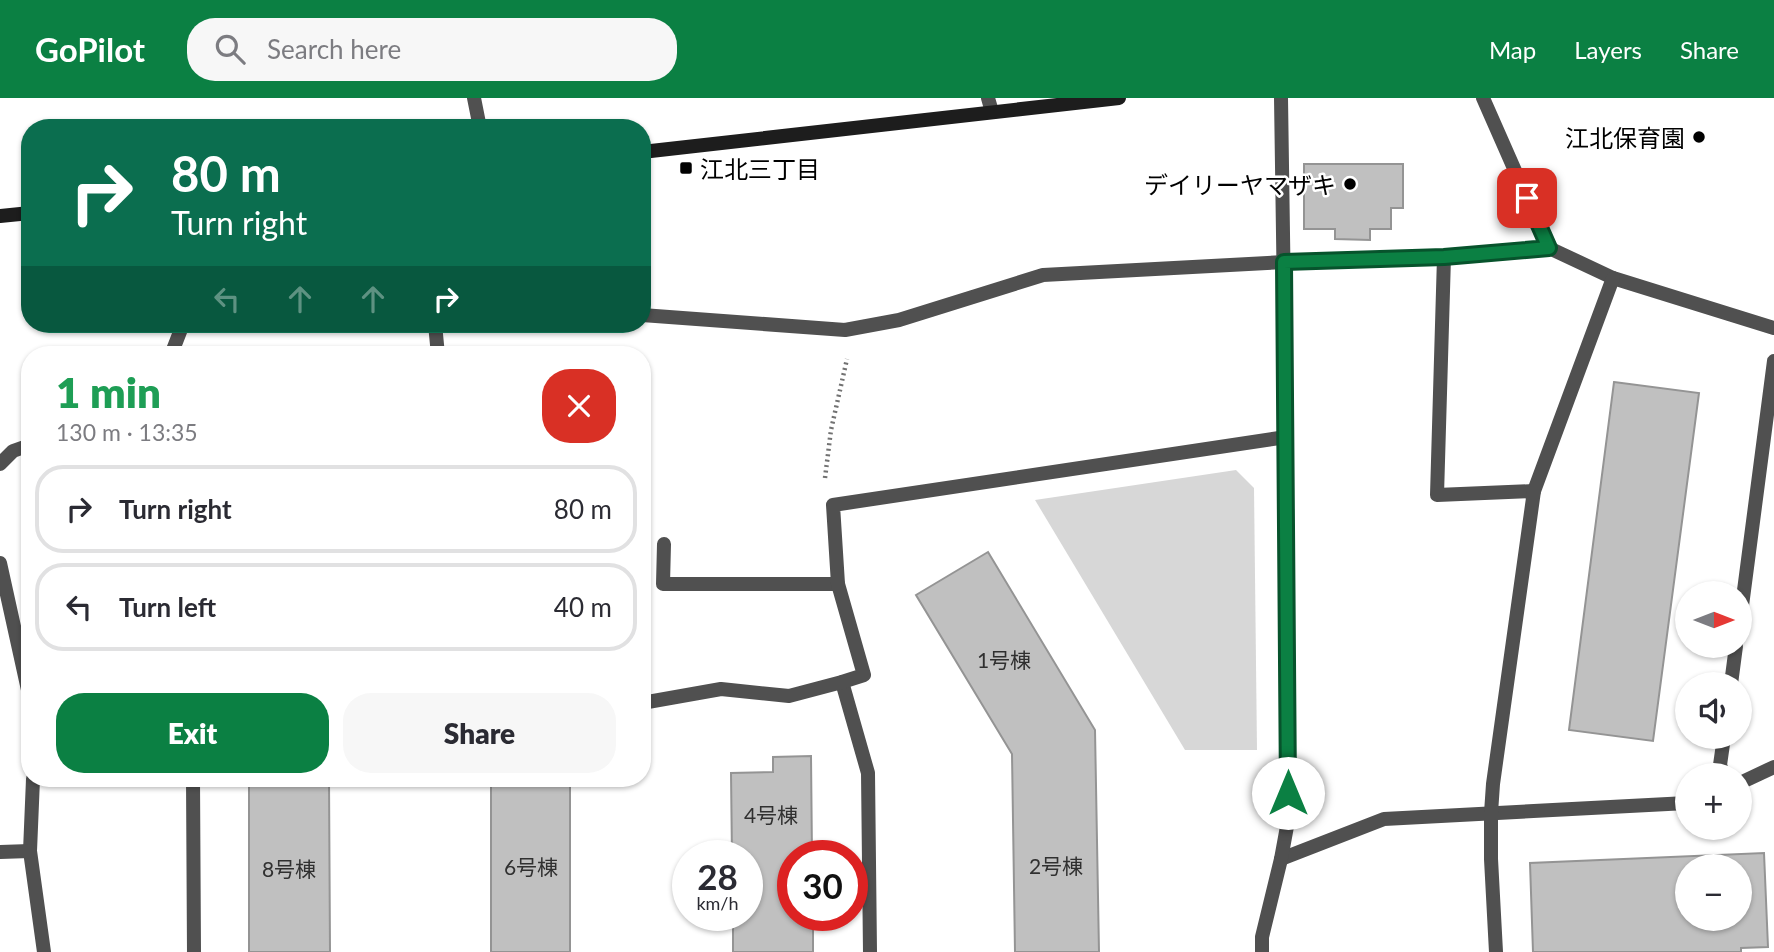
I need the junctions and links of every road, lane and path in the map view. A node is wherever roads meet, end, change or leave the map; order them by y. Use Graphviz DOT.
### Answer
graph roads {
  1 [pos="474,98"];
  2 [pos="1119,98"];
  3 [pos="1281,98"];
  4 [pos="1483,98"];
  5 [pos="990,105"];
  6 [pos="478,119"];
  7 [pos="651,151"];
  8 [pos="21,214"];
  9 [pos="0,216"];
  10 [pos="1549,248"];
  11 [pos="1444,257"];
  12 [pos="1284,262"];
  13 [pos="1613,278"];
  14 [pos="651,316"];
  15 [pos="854,328"];
  16 [pos="1774,328"];
  17 [pos="1774,361"];
  18 [pos="1286,437"];
  19 [pos="21,448"];
  20 [pos="0,464"];
  21 [pos="1534,491"];
  22 [pos="833,505"];
  23 [pos="664,544"];
  24 [pos="0,563"];
  25 [pos="1745,581"];
  26 [pos="838,584"];
  27 [pos="21,658"];
  28 [pos="842,682"];
  29 [pos="651,701"];
  30 [pos="1774,767"];
  31 [pos="1752,777"];
  32 [pos="33,787"];
  33 [pos="193,787"];
  34 [pos="1675,804"];
  35 [pos="1490,813"];
  36 [pos="30,851"];
  37 [pos="0,852"];
  38 [pos="1281,859"];
  39 [pos="44,952"];
  40 [pos="194,952"];
  41 [pos="870,952"];
  42 [pos="1262,952"];
  43 [pos="1496,952"];
  1 -- 6 [label="street"];
  2 -- 5 [label="main road"];
  3 -- 12 [label="street"];
  4 -- 10 [label="street"];
  5 -- 7 [label="main road"];
  8 -- 9 [label="main road"];
  10 -- 11 [label="street"];
  10 -- 13 [label="street"];
  11 -- 12 [label="street"];
  11 -- 21 [label="street"];
  12 -- 15 [label="street"];
  12 -- 18 [label="street"];
  13 -- 16 [label="street"];
  13 -- 21 [label="street"];
  14 -- 15 [label="street"];
  15 -- 22 [label="path"];
  17 -- 25 [label="street"];
  18 -- 22 [label="street"];
  18 -- 38 [label="street"];
  19 -- 20 [label="street"];
  21 -- 35 [label="street"];
  22 -- 26 [label="street"];
  23 -- 26 [label="street"];
  24 -- 27 [label="street"];
  26 -- 28 [label="street"];
  28 -- 29 [label="street"];
  28 -- 41 [label="street"];
  30 -- 31 [label="street"];
  32 -- 36 [label="street"];
  33 -- 40 [label="street"];
  34 -- 35 [label="street"];
  35 -- 38 [label="street"];
  35 -- 43 [label="street"];
  36 -- 37 [label="street"];
  36 -- 39 [label="street"];
  38 -- 42 [label="street"];
}
